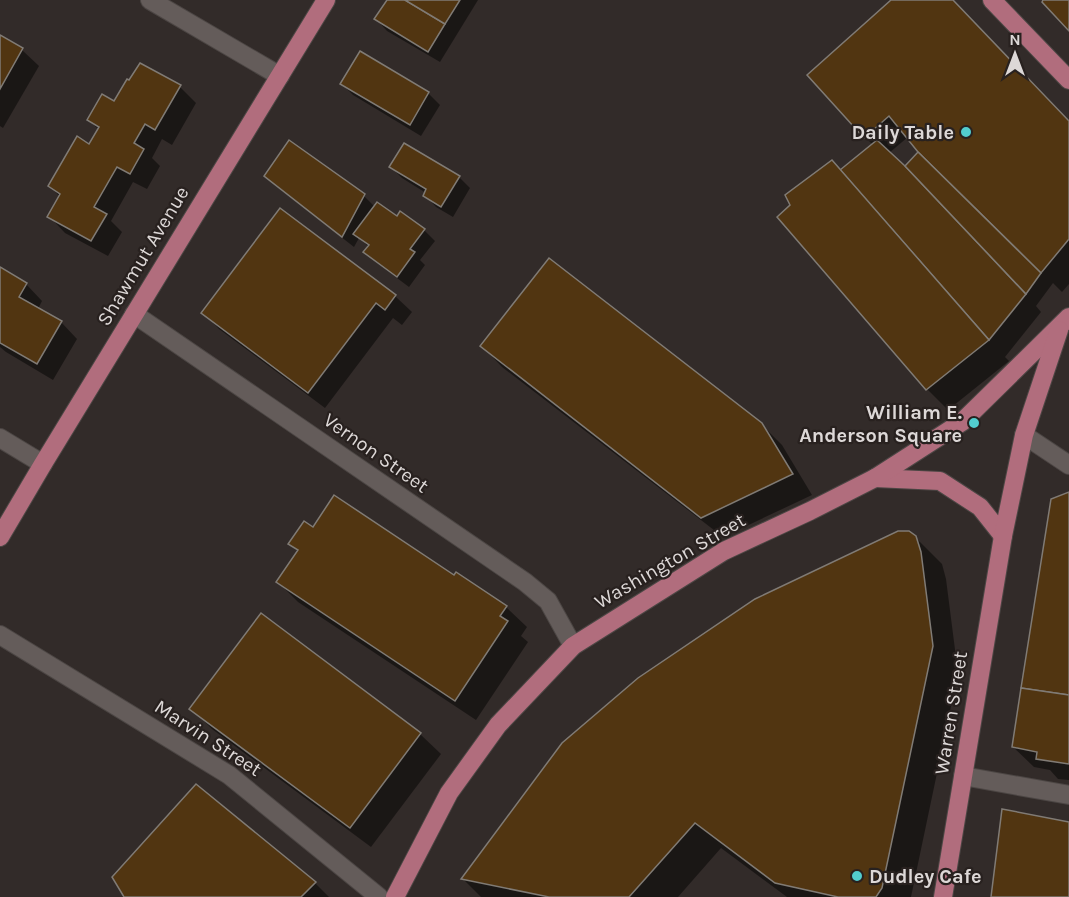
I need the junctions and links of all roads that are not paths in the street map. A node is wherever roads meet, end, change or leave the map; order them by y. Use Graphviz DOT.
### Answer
graph roads {
  1 [pos="150,0"];
  2 [pos="326,0"];
  3 [pos="992,0"];
  4 [pos="280,75"];
  5 [pos="1069,80"];
  6 [pos="134,314"];
  7 [pos="1064,323"];
  8 [pos="1024,435"];
  9 [pos="0,438"];
  10 [pos="43,464"];
  11 [pos="1069,465"];
  12 [pos="875,478"];
  13 [pos="1003,536"];
  14 [pos="0,537"];
  15 [pos="0,634"];
  16 [pos="573,646"];
  17 [pos="963,776"];
  18 [pos="1069,795"];
  19 [pos="379,897"];
  20 [pos="395,897"];
  21 [pos="943,897"];
  1 -- 4 [label="street"];
  2 -- 4 [label="main road, Shawmut Avenue"];
  3 -- 5 [label="main road"];
  4 -- 6 [label="main road, Shawmut Avenue"];
  6 -- 10 [label="main road, Shawmut Avenue"];
  6 -- 16 [label="street, Vernon Street"];
  7 -- 8 [label="main road, Warren Street"];
  7 -- 12 [label="main road, Washington Street"];
  8 -- 11 [label="street"];
  8 -- 13 [label="main road, Warren Street"];
  9 -- 10 [label="street"];
  10 -- 14 [label="main road, Shawmut Avenue"];
  12 -- 13 [label="main road"];
  12 -- 16 [label="main road, Washington Street"];
  13 -- 17 [label="main road, Warren Street"];
  15 -- 19 [label="street, Marvin Street"];
  16 -- 20 [label="main road, Washington Street"];
  17 -- 18 [label="street"];
  17 -- 21 [label="main road, Warren Street"];
}
